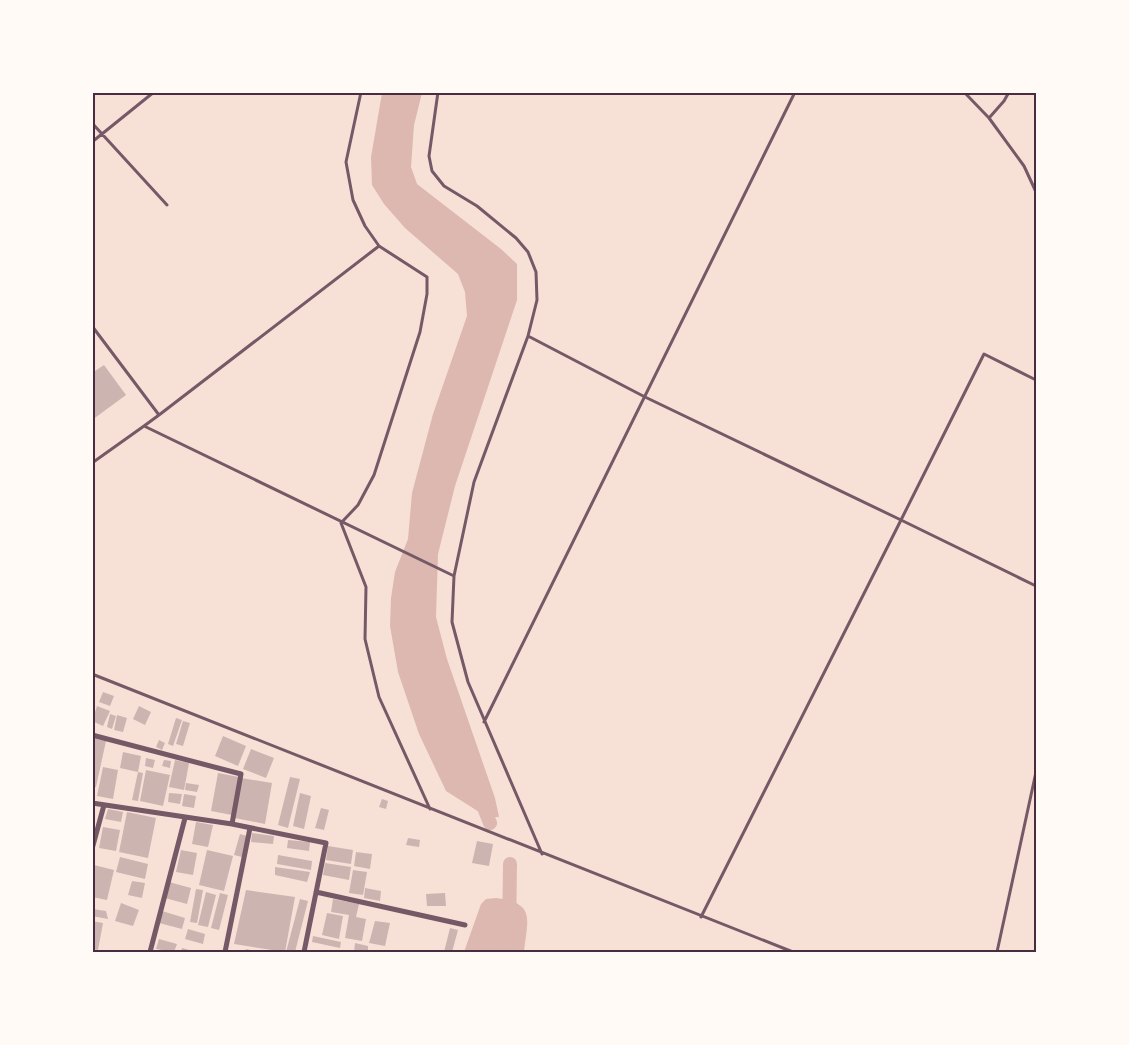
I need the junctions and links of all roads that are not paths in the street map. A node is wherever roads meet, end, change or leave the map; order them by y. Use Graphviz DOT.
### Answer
graph roads {
  1 [pos="154,92"];
  2 [pos="361,92"];
  3 [pos="438,92"];
  4 [pos="795,92"];
  5 [pos="964,92"];
  6 [pos="1008,92"];
  7 [pos="989,118"];
  8 [pos="92,123"];
  9 [pos="103,133"];
  10 [pos="92,142"];
  11 [pos="1036,192"];
  12 [pos="167,205"];
  13 [pos="379,246"];
  14 [pos="92,326"];
  15 [pos="528,336"];
  16 [pos="1036,380"];
  17 [pos="645,397"];
  18 [pos="159,415"];
  19 [pos="144,426"];
  20 [pos="92,463"];
  21 [pos="901,520"];
  22 [pos="341,523"];
  23 [pos="454,576"];
  24 [pos="1036,586"];
  25 [pos="92,674"];
  26 [pos="484,722"];
  27 [pos="92,735"];
  28 [pos="1036,772"];
  29 [pos="92,803"];
  30 [pos="104,805"];
  31 [pos="430,810"];
  32 [pos="185,818"];
  33 [pos="232,824"];
  34 [pos="250,828"];
  35 [pos="92,849"];
  36 [pos="542,854"];
  37 [pos="316,892"];
  38 [pos="701,917"];
  39 [pos="465,925"];
  40 [pos="150,952"];
  41 [pos="224,952"];
  42 [pos="304,952"];
  43 [pos="793,952"];
  44 [pos="997,952"];
  1 -- 9 [label="lane"];
  2 -- 13 [label="lane"];
  3 -- 15 [label="lane"];
  4 -- 17 [label="lane"];
  5 -- 7 [label="lane"];
  6 -- 7 [label="lane"];
  7 -- 11 [label="lane"];
  8 -- 9 [label="lane"];
  9 -- 10 [label="lane"];
  9 -- 12 [label="lane"];
  13 -- 18 [label="lane"];
  13 -- 22 [label="lane"];
  14 -- 18 [label="lane"];
  15 -- 17 [label="lane"];
  15 -- 23 [label="lane"];
  16 -- 21 [label="lane"];
  17 -- 21 [label="lane"];
  17 -- 26 [label="lane"];
  18 -- 19 [label="lane"];
  19 -- 20 [label="lane"];
  19 -- 22 [label="lane"];
  21 -- 24 [label="lane"];
  21 -- 38 [label="lane"];
  22 -- 23 [label="lane"];
  22 -- 31 [label="lane"];
  23 -- 26 [label="lane"];
  25 -- 31 [label="lane"];
  26 -- 36 [label="lane"];
  27 -- 33 [label="street"];
  28 -- 44 [label="lane"];
  29 -- 30 [label="street"];
  30 -- 32 [label="street"];
  30 -- 35 [label="street"];
  31 -- 36 [label="lane"];
  32 -- 33 [label="street"];
  32 -- 40 [label="street"];
  33 -- 34 [label="street"];
  34 -- 37 [label="street"];
  34 -- 41 [label="street"];
  36 -- 38 [label="lane"];
  37 -- 39 [label="street"];
  37 -- 42 [label="street"];
  38 -- 43 [label="lane"];
}
